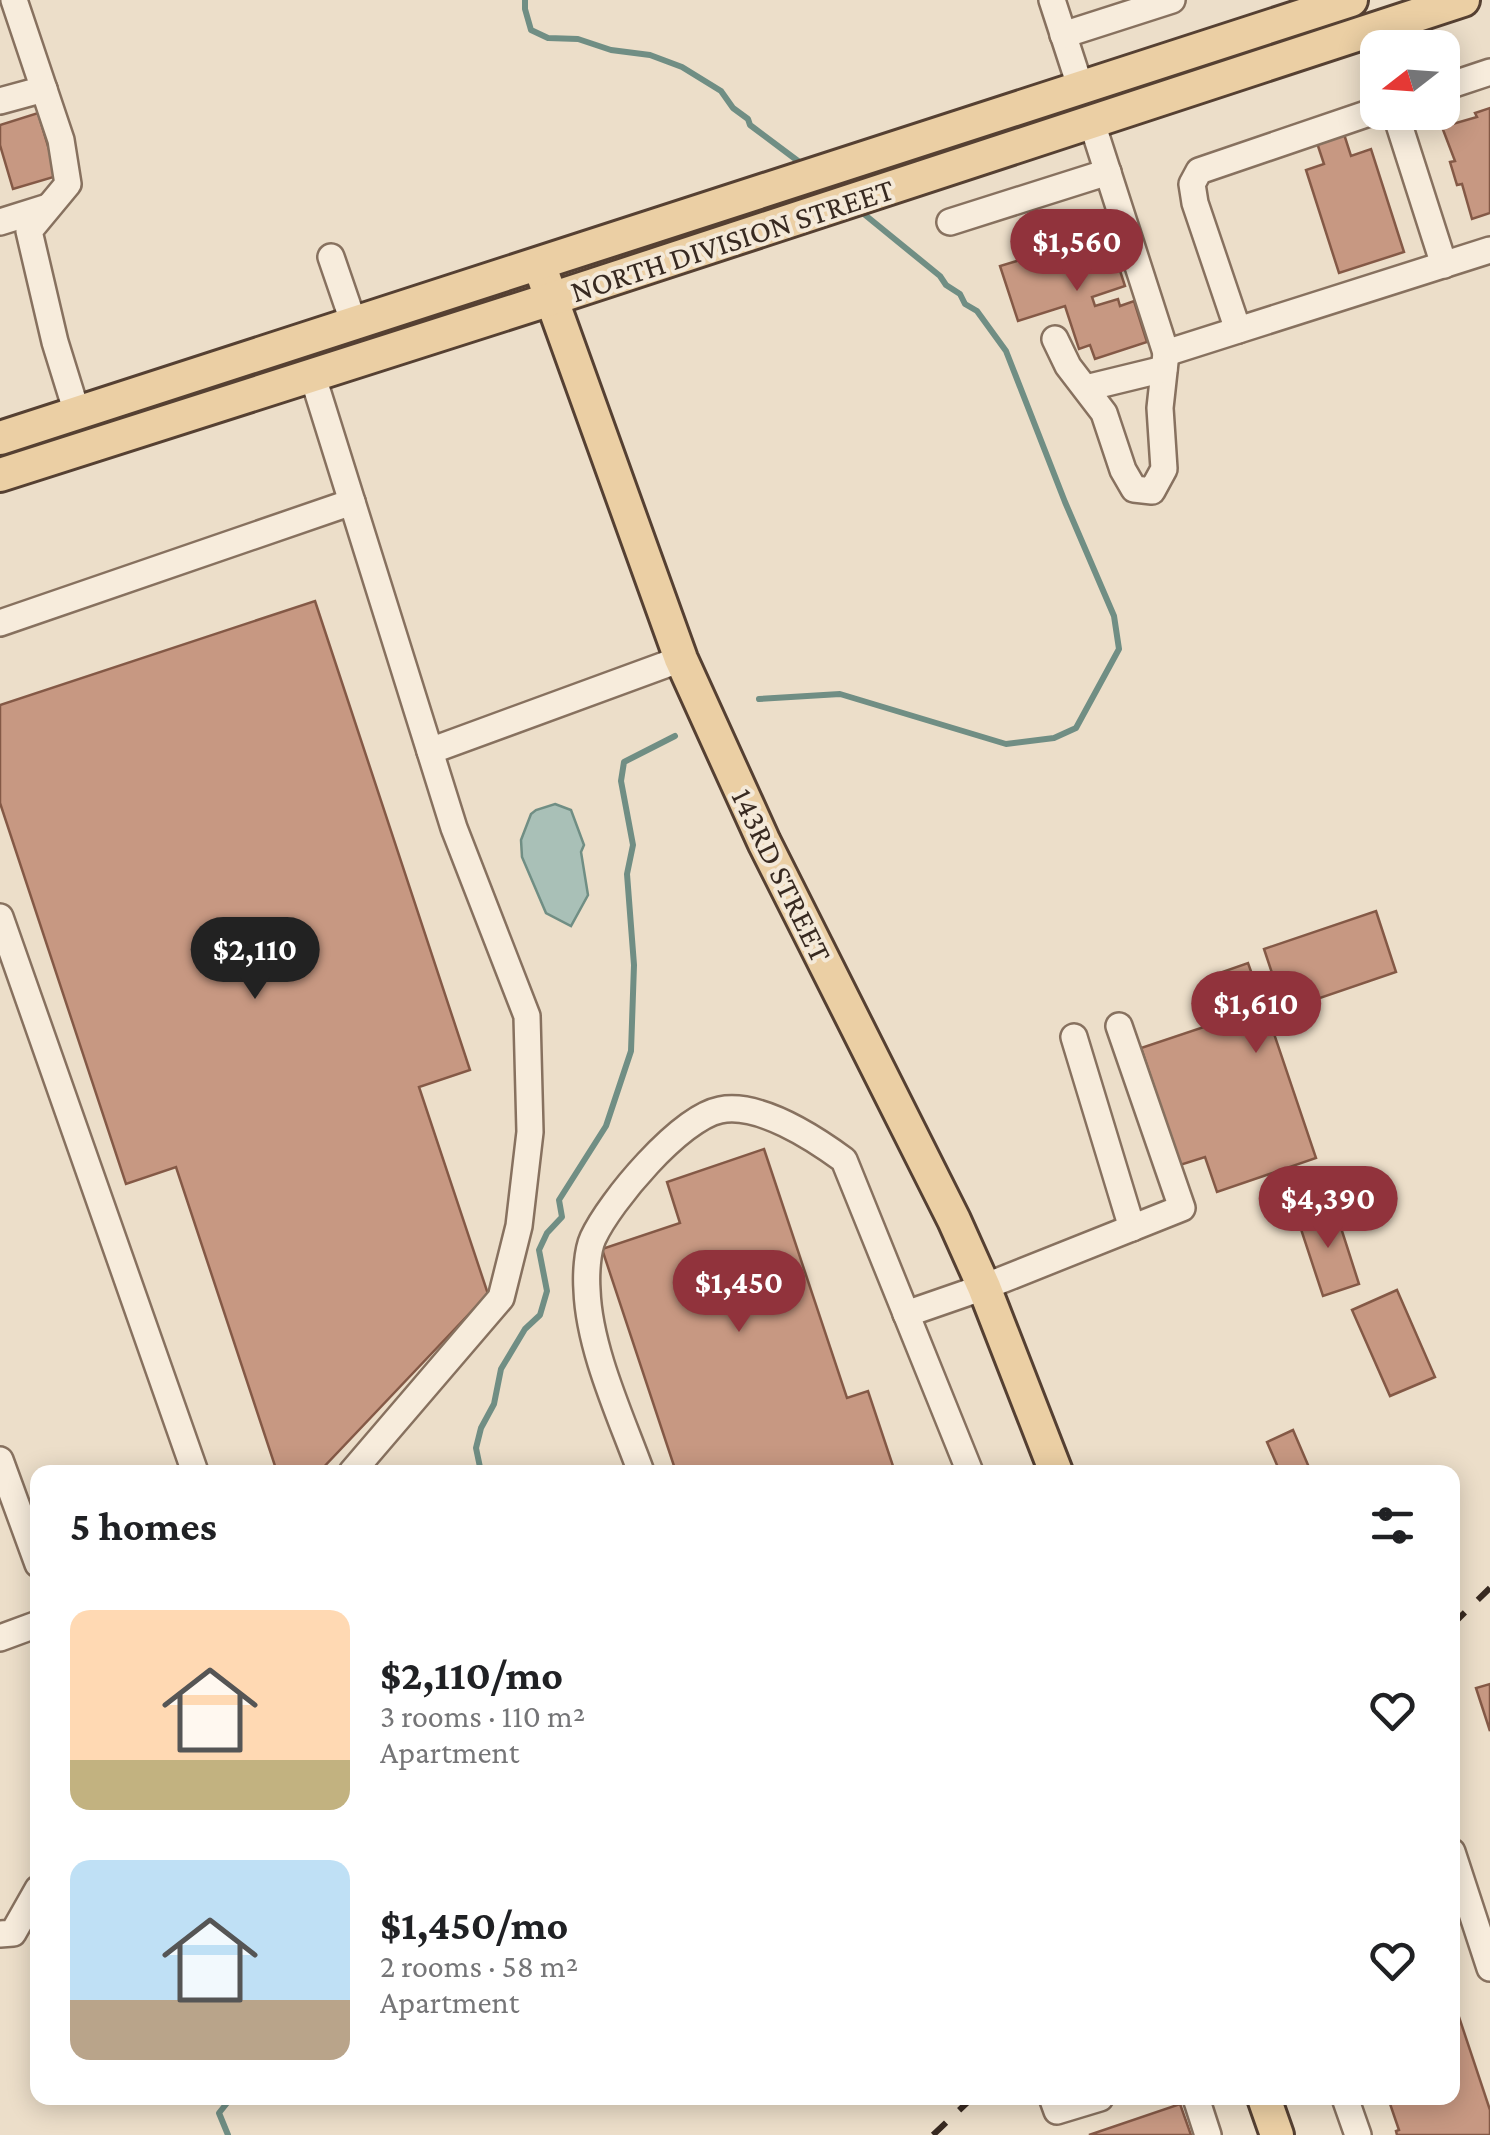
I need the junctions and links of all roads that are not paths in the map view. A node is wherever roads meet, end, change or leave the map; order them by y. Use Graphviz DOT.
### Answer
graph roads {
  1 [pos="14,0"];
  2 [pos="1052,0"];
  3 [pos="1172,0"];
  4 [pos="1351,0"];
  5 [pos="1464,0"];
  6 [pos="1063,35"];
  7 [pos="1490,72"];
  8 [pos="1460,82"];
  9 [pos="44,88"];
  10 [pos="1081,89"];
  11 [pos="0,101"];
  12 [pos="1360,116"];
  13 [pos="1092,123"];
  14 [pos="1402,130"];
  15 [pos="1108,172"];
  16 [pos="49,206"];
  17 [pos="0,222"];
  18 [pos="950,222"];
  19 [pos="1490,250"];
  20 [pos="332,256"];
  21 [pos="539,264"];
  22 [pos="1444,264"];
  23 [pos="551,299"];
  24 [pos="354,324"];
  25 [pos="1238,330"];
  26 [pos="1056,338"];
  27 [pos="1165,361"];
  28 [pos="312,374"];
  29 [pos="1086,388"];
  30 [pos="77,413"];
  31 [pos="0,438"];
  32 [pos="0,475"];
  33 [pos="352,502"];
  34 [pos="0,623"];
  35 [pos="682,660"];
  36 [pos="430,751"];
  37 [pos="0,917"];
  38 [pos="1119,1026"];
  39 [pos="1074,1037"];
  40 [pos="1132,1228"];
  41 [pos="984,1287"];
  42 [pos="906,1314"];
  43 [pos="0,1460"];
  44 [pos="193,1465"];
  45 [pos="358,1465"];
  46 [pos="638,1465"];
  47 [pos="967,1465"];
  48 [pos="1053,1465"];
  49 [pos="30,1542"];
  50 [pos="30,1627"];
  51 [pos="0,1638"];
  52 [pos="1460,1876"];
  53 [pos="30,1904"];
  54 [pos="0,1934"];
  55 [pos="1490,1968"];
  56 [pos="1055,2105"];
  57 [pos="1077,2105"];
  58 [pos="1198,2105"];
  59 [pos="1266,2105"];
  60 [pos="1347,2105"];
  61 [pos="1208,2135"];
  62 [pos="1276,2135"];
  63 [pos="1358,2135"];
  1 -- 9 [label="lane"];
  2 -- 6 [label="lane"];
  3 -- 6 [label="lane"];
  4 -- 10 [label="main road, NORTH DIVISION STREET"];
  5 -- 13 [label="main road, NORTH DIVISION STREET"];
  6 -- 10 [label="lane"];
  7 -- 8 [label="lane"];
  9 -- 11 [label="lane"];
  9 -- 16 [label="lane"];
  10 -- 13 [label="main road"];
  10 -- 21 [label="main road, NORTH DIVISION STREET"];
  12 -- 25 [label="lane"];
  13 -- 15 [label="lane"];
  13 -- 23 [label="main road, NORTH DIVISION STREET"];
  14 -- 22 [label="lane"];
  15 -- 18 [label="lane"];
  15 -- 27 [label="lane"];
  16 -- 17 [label="lane"];
  16 -- 30 [label="lane"];
  19 -- 22 [label="lane"];
  20 -- 24 [label="lane"];
  21 -- 23 [label="main road, 143RD STREET"];
  21 -- 24 [label="main road, NORTH DIVISION STREET"];
  22 -- 25 [label="lane"];
  23 -- 28 [label="main road, NORTH DIVISION STREET"];
  23 -- 35 [label="main road, 143RD STREET"];
  24 -- 30 [label="main road, NORTH DIVISION STREET"];
  25 -- 27 [label="lane"];
  26 -- 29 [label="lane"];
  27 -- 29 [label="lane"];
  27 -- 29 [label="lane"];
  28 -- 32 [label="main road, NORTH DIVISION STREET"];
  28 -- 33 [label="lane"];
  30 -- 31 [label="main road, NORTH DIVISION STREET"];
  33 -- 34 [label="lane"];
  33 -- 36 [label="lane"];
  35 -- 36 [label="lane"];
  35 -- 41 [label="main road, 143RD STREET"];
  36 -- 45 [label="lane"];
  37 -- 44 [label="lane"];
  38 -- 40 [label="lane"];
  39 -- 40 [label="lane"];
  40 -- 41 [label="lane"];
  41 -- 42 [label="lane"];
  41 -- 48 [label="main road, 143RD STREET"];
  42 -- 46 [label="lane"];
  42 -- 47 [label="lane"];
  43 -- 49 [label="lane"];
  50 -- 51 [label="lane"];
  52 -- 55 [label="lane"];
  53 -- 54 [label="lane"];
  56 -- 57 [label="lane"];
  58 -- 61 [label="lane"];
  59 -- 62 [label="main road"];
  60 -- 63 [label="lane"];
}
